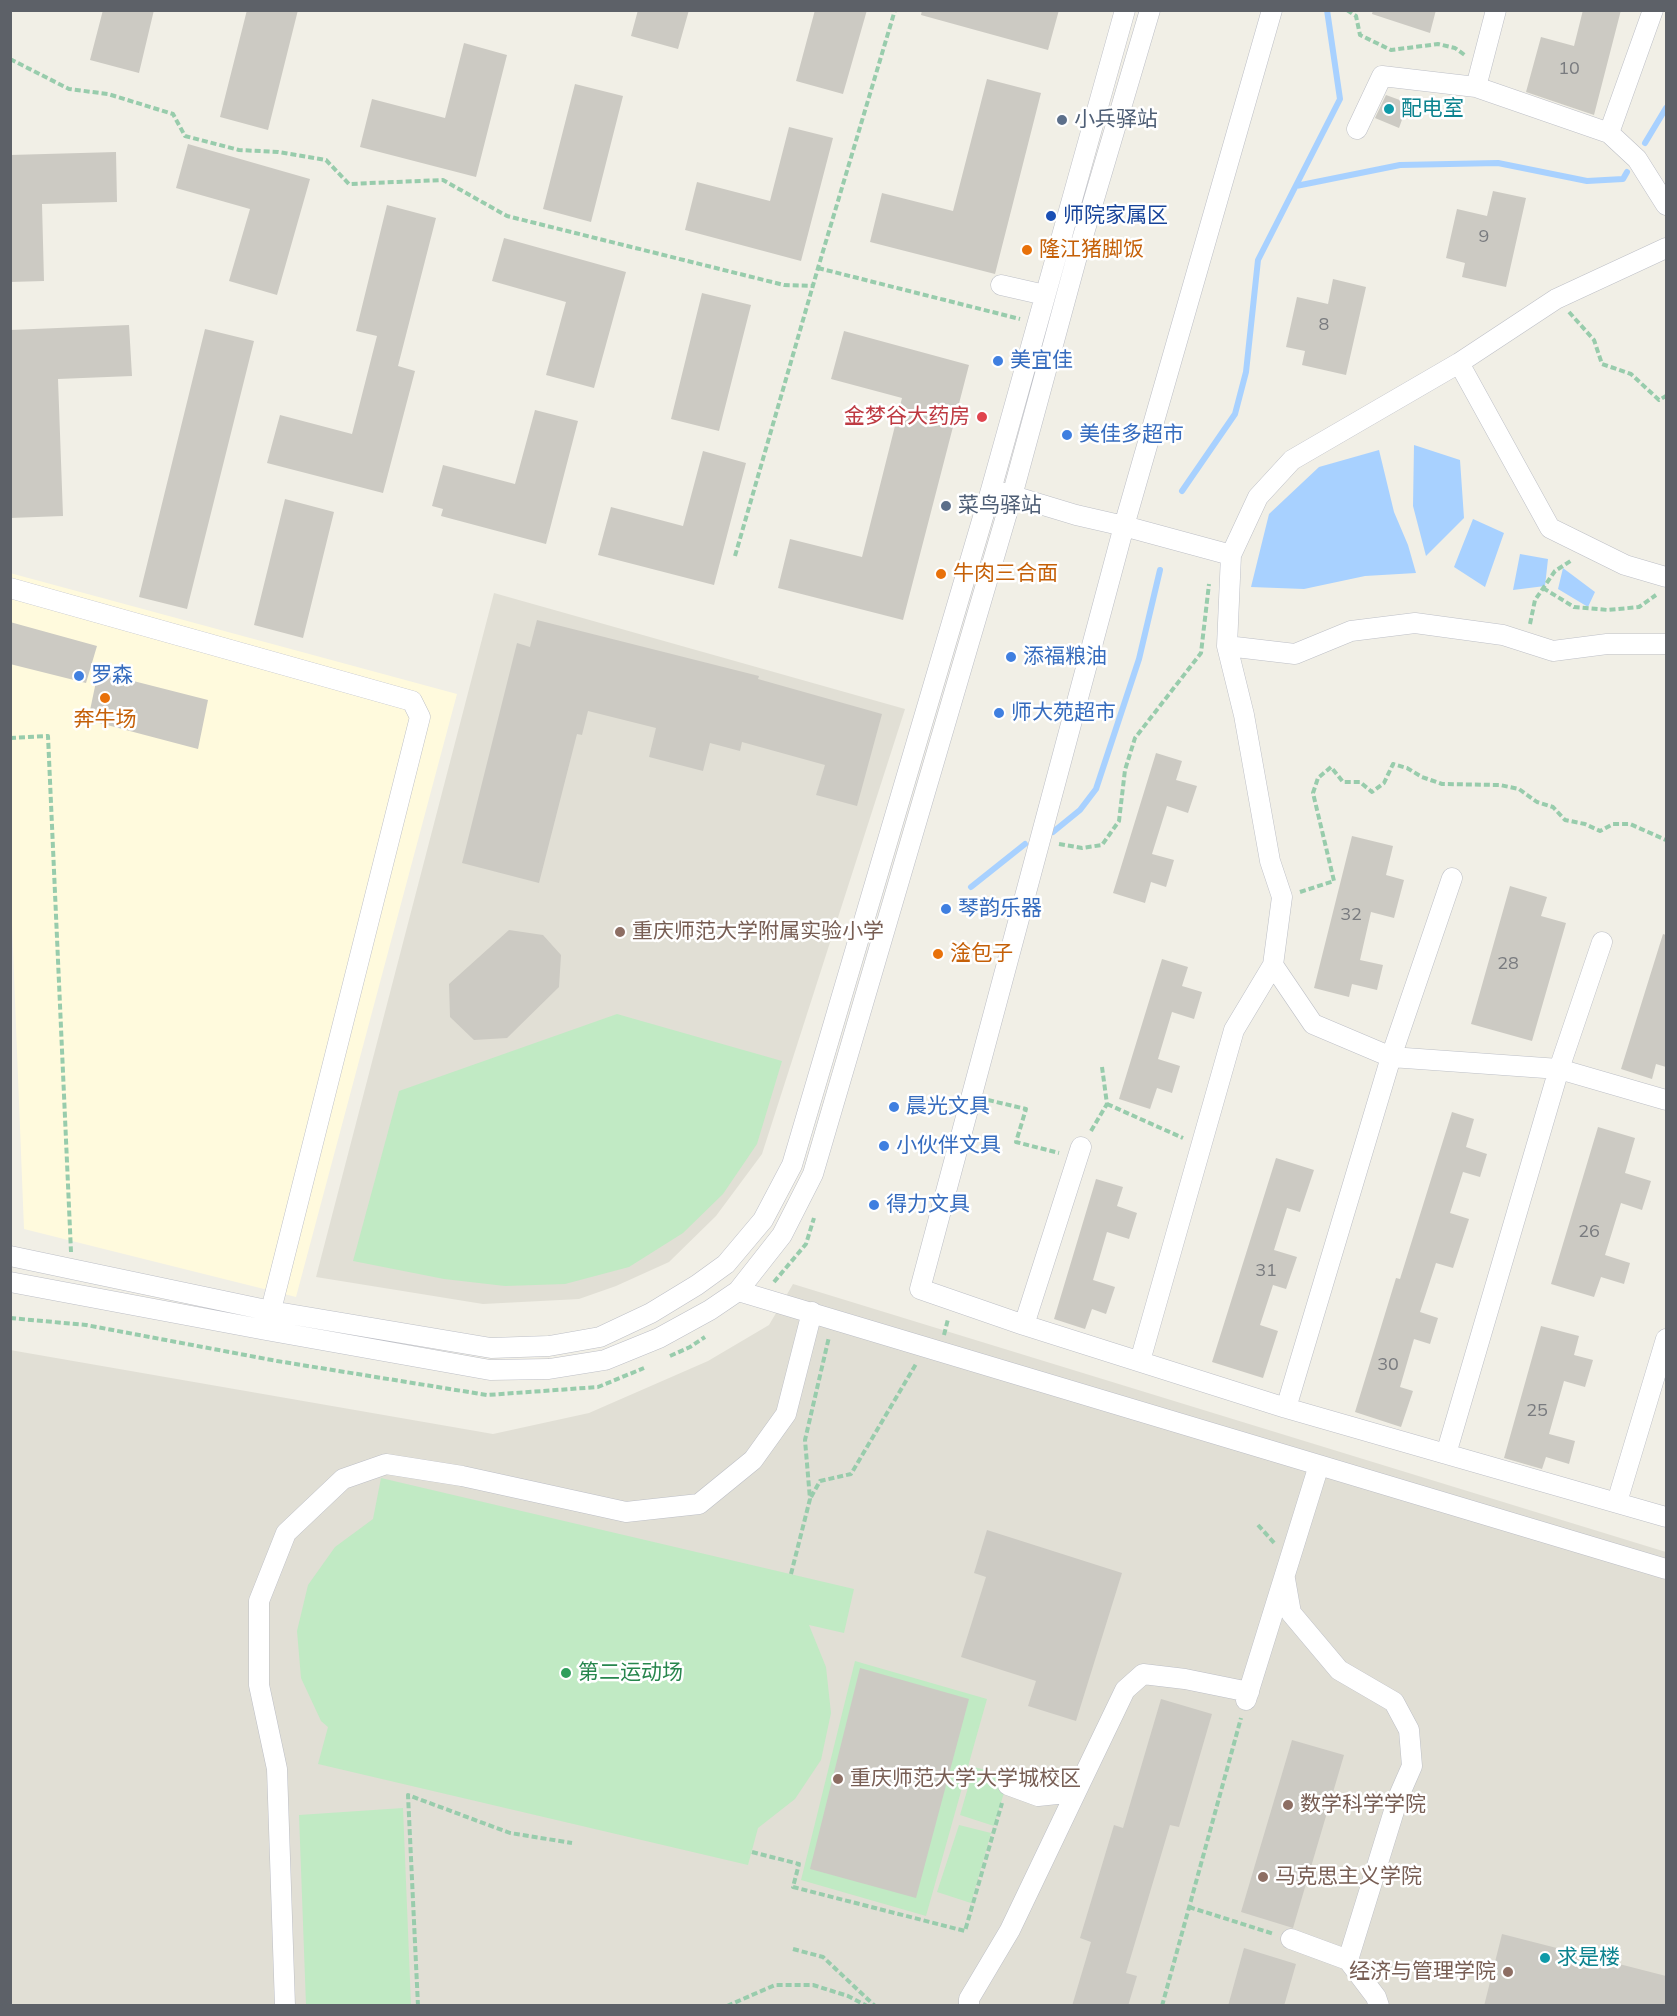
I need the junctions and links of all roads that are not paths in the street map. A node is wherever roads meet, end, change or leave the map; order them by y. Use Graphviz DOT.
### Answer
graph roads {
  1 [pos="1125,10"];
  2 [pos="1149,10"];
  3 [pos="1272,10"];
  4 [pos="1496,10"];
  5 [pos="1653,10"];
  6 [pos="1476,87"];
  7 [pos="1357,129"];
  8 [pos="1609,133"];
  9 [pos="1666,205"];
  10 [pos="1666,248"];
  11 [pos="1001,285"];
  12 [pos="1046,295"];
  13 [pos="1459,363"];
  14 [pos="991,490"];
  15 [pos="1012,496"];
  16 [pos="1124,526"];
  17 [pos="1231,555"];
  18 [pos="1665,584"];
  19 [pos="10,588"];
  20 [pos="1666,644"];
  21 [pos="1227,645"];
  22 [pos="1452,878"];
  23 [pos="1602,942"];
  24 [pos="1273,965"];
  25 [pos="1391,1057"];
  26 [pos="1559,1069"];
  27 [pos="1666,1101"];
  28 [pos="1079,1153"];
  29 [pos="10,1256"];
  30 [pos="10,1282"];
  31 [pos="738,1291"];
  32 [pos="271,1311"];
  33 [pos="812,1312"];
  34 [pos="1024,1325"];
  35 [pos="266,1330"];
  36 [pos="1666,1339"];
  37 [pos="1140,1361"];
  38 [pos="1286,1408"];
  39 [pos="1446,1454"];
  40 [pos="1319,1465"];
  41 [pos="1617,1502"];
  42 [pos="1666,1517"];
  43 [pos="1666,1569"];
  44 [pos="1285,1579"];
  45 [pos="1008,1785"];
  46 [pos="1076,1792"];
  47 [pos="1291,1939"];
  48 [pos="1348,1960"];
  49 [pos="285,2006"];
  50 [pos="969,2006"];
  51 [pos="1379,2006"];
  1 -- 12 [label="street"];
  2 -- 15 [label="street"];
  3 -- 16 [label="street"];
  4 -- 6 [label="street"];
  5 -- 8 [label="street"];
  6 -- 7 [label="street"];
  6 -- 8 [label="street"];
  8 -- 9 [label="street"];
  10 -- 13 [label="street"];
  11 -- 12 [label="street"];
  12 -- 14 [label="street"];
  13 -- 17 [label="street"];
  13 -- 18 [label="street"];
  14 -- 15 [label="street"];
  14 -- 32 [label="street"];
  15 -- 16 [label="street"];
  15 -- 31 [label="street"];
  16 -- 17 [label="street"];
  16 -- 34 [label="street"];
  17 -- 21 [label="street"];
  19 -- 32 [label="street"];
  20 -- 21 [label="street"];
  21 -- 24 [label="street"];
  22 -- 25 [label="street"];
  23 -- 26 [label="street"];
  24 -- 25 [label="street"];
  24 -- 37 [label="street"];
  25 -- 26 [label="street"];
  25 -- 38 [label="street"];
  26 -- 27 [label="street"];
  26 -- 39 [label="street"];
  28 -- 34 [label="street"];
  29 -- 32 [label="street"];
  30 -- 35 [label="street"];
  31 -- 33 [label="street"];
  31 -- 35 [label="street"];
  32 -- 35 [label="street"];
  33 -- 40 [label="street"];
  33 -- 49 [label="street"];
  34 -- 37 [label="street"];
  36 -- 41 [label="street"];
  37 -- 38 [label="street"];
  38 -- 39 [label="street"];
  39 -- 41 [label="street"];
  40 -- 43 [label="street"];
  40 -- 44 [label="street"];
  41 -- 42 [label="street"];
  44 -- 46 [label="street"];
  44 -- 48 [label="street"];
  45 -- 46 [label="street"];
  46 -- 50 [label="street"];
  47 -- 48 [label="street"];
  48 -- 51 [label="street"];
}
